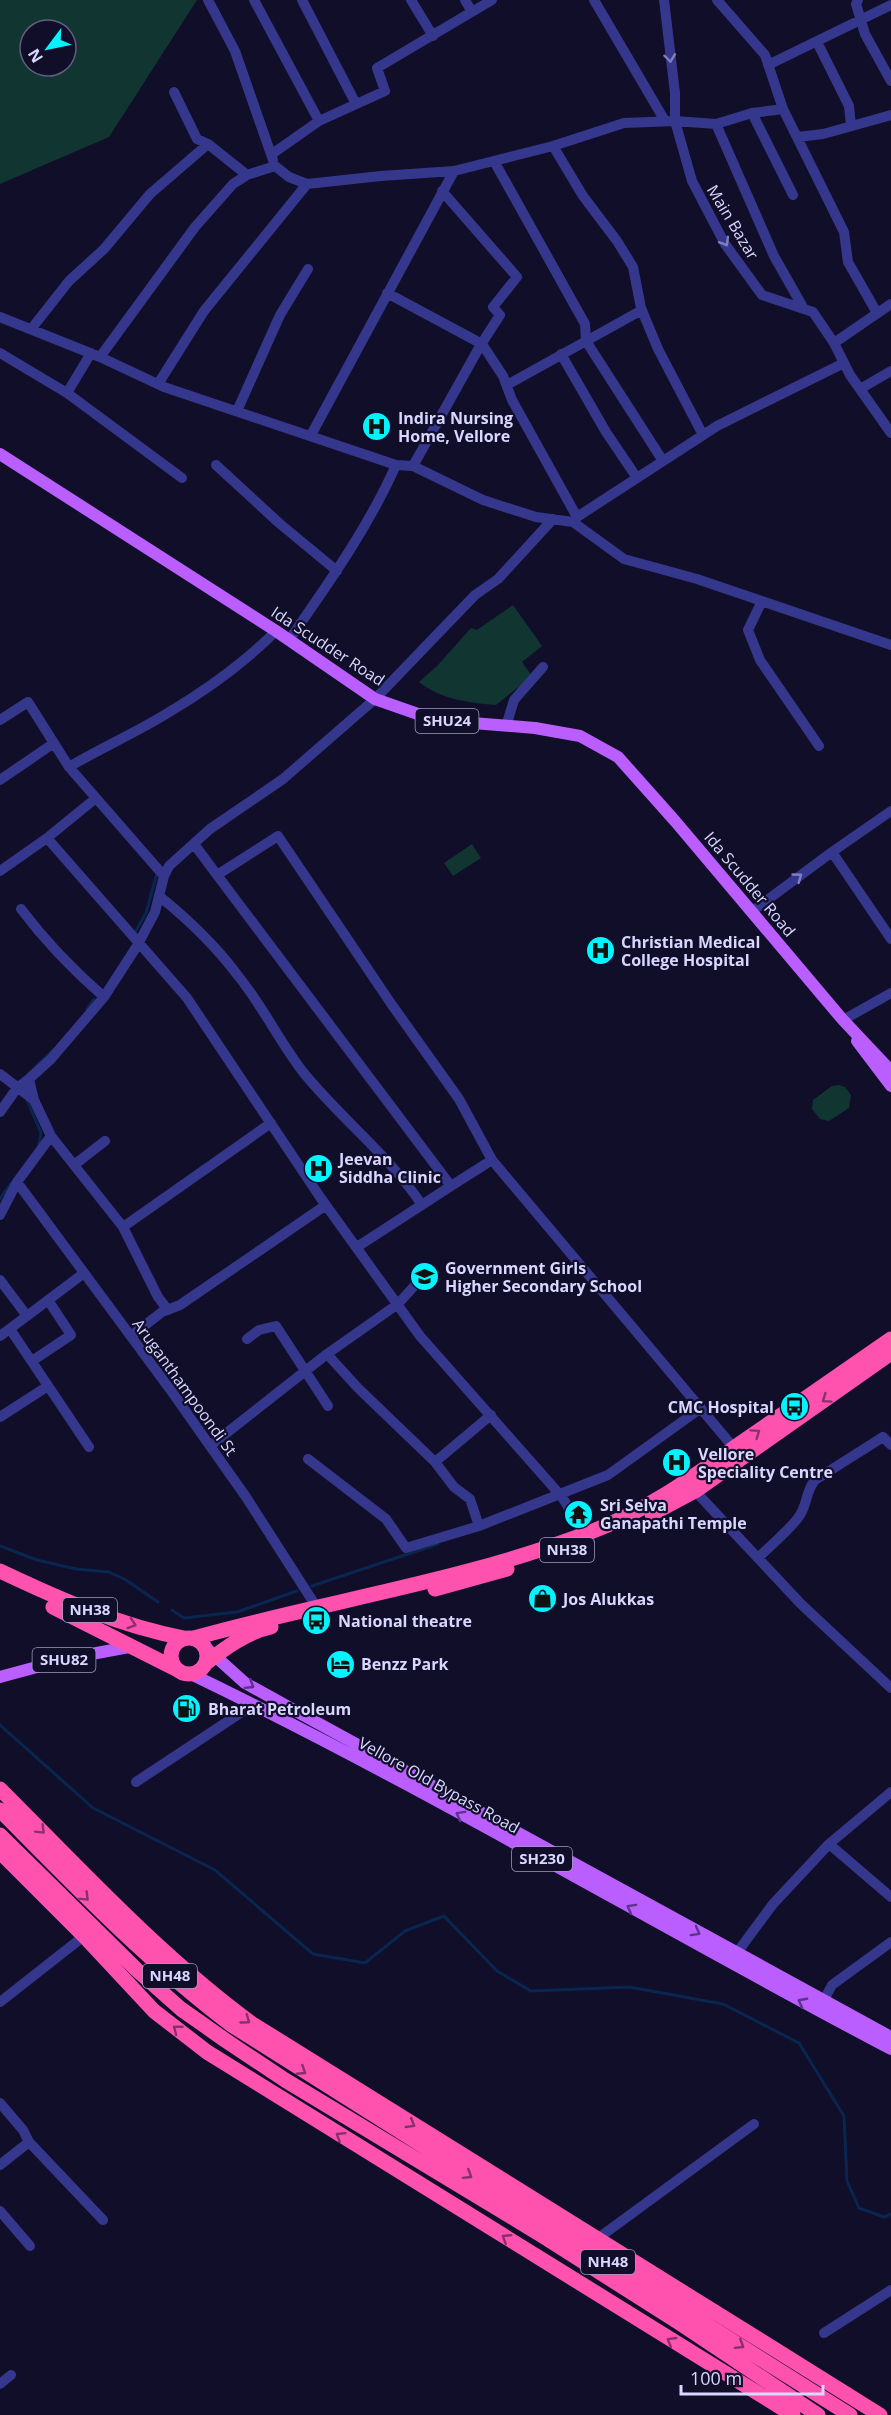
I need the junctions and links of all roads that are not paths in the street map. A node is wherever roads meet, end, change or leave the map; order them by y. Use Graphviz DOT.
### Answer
graph roads {
  1 [pos="208,0"];
  2 [pos="254,0"];
  3 [pos="302,0"];
  4 [pos="411,0"];
  5 [pos="465,0"];
  6 [pos="492,0"];
  7 [pos="594,0"];
  8 [pos="664,0"];
  9 [pos="717,0"];
  10 [pos="858,0"];
  11 [pos="891,5"];
  12 [pos="472,12"];
  13 [pos="860,19"];
  14 [pos="433,36"];
  15 [pos="817,42"];
  16 [pos="768,65"];
  17 [pos="891,81"];
  18 [pos="174,92"];
  19 [pos="356,104"];
  20 [pos="783,109"];
  21 [pos="752,113"];
  22 [pos="891,114"];
  23 [pos="319,121"];
  24 [pos="670,121"];
  25 [pos="717,124"];
  26 [pos="851,126"];
  27 [pos="798,137"];
  28 [pos="207,144"];
  29 [pos="553,146"];
  30 [pos="272,154"];
  31 [pos="494,161"];
  32 [pos="275,166"];
  33 [pos="454,171"];
  34 [pos="247,175"];
  35 [pos="307,184"];
  36 [pos="442,192"];
  37 [pos="793,195"];
  38 [pos="308,269"];
  39 [pos="387,293"];
  40 [pos="891,304"];
  41 [pos="804,309"];
  42 [pos="642,310"];
  43 [pos="877,313"];
  44 [pos="0,317"];
  45 [pos="32,328"];
  46 [pos="586,341"];
  47 [pos="834,343"];
  48 [pos="482,344"];
  49 [pos="0,353"];
  50 [pos="561,354"];
  51 [pos="95,355"];
  52 [pos="844,363"];
  53 [pos="891,371"];
  54 [pos="159,384"];
  55 [pos="507,385"];
  56 [pos="860,389"];
  57 [pos="67,393"];
  58 [pos="237,411"];
  59 [pos="891,433"];
  60 [pos="311,435"];
  61 [pos="703,435"];
  62 [pos="0,454"];
  63 [pos="663,461"];
  64 [pos="216,465"];
  65 [pos="396,465"];
  66 [pos="413,466"];
  67 [pos="182,478"];
  68 [pos="637,478"];
  69 [pos="554,519"];
  70 [pos="575,519"];
  71 [pos="338,571"];
  72 [pos="762,601"];
  73 [pos="276,632"];
  74 [pos="289,640"];
  75 [pos="891,645"];
  76 [pos="543,667"];
  77 [pos="375,699"];
  78 [pos="0,720"];
  79 [pos="506,726"];
  80 [pos="54,743"];
  81 [pos="819,746"];
  82 [pos="69,767"];
  83 [pos="0,780"];
  84 [pos="96,798"];
  85 [pos="891,811"];
  86 [pos="47,838"];
  87 [pos="194,844"];
  88 [pos="832,852"];
  89 [pos="0,871"];
  90 [pos="217,875"];
  91 [pos="164,876"];
  92 [pos="159,896"];
  93 [pos="21,909"];
  94 [pos="751,912"];
  95 [pos="891,939"];
  96 [pos="138,944"];
  97 [pos="891,993"];
  98 [pos="104,997"];
  99 [pos="843,1020"];
  100 [pos="891,1071"];
  101 [pos="0,1074"];
  102 [pos="29,1079"];
  103 [pos="891,1086"];
  104 [pos="17,1088"];
  105 [pos="34,1100"];
  106 [pos="0,1112"];
  107 [pos="271,1123"];
  108 [pos="51,1136"];
  109 [pos="105,1141"];
  110 [pos="492,1160"];
  111 [pos="74,1165"];
  112 [pos="17,1182"];
  113 [pos="451,1186"];
  114 [pos="326,1205"];
  115 [pos="422,1205"];
  116 [pos="0,1215"];
  117 [pos="123,1227"];
  118 [pos="357,1247"];
  119 [pos="84,1273"];
  120 [pos="425,1274"];
  121 [pos="0,1280"];
  122 [pos="48,1300"];
  123 [pos="398,1304"];
  124 [pos="168,1310"];
  125 [pos="27,1316"];
  126 [pos="10,1329"];
  127 [pos="131,1335"];
  128 [pos="0,1336"];
  129 [pos="247,1339"];
  130 [pos="891,1350"];
  131 [pos="327,1354"];
  132 [pos="32,1361"];
  133 [pos="305,1371"];
  134 [pos="48,1386"];
  135 [pos="328,1406"];
  136 [pos="701,1408"];
  137 [pos="491,1415"];
  138 [pos="0,1417"];
  139 [pos="891,1445"];
  140 [pos="210,1446"];
  141 [pos="89,1447"];
  142 [pos="734,1448"];
  143 [pos="308,1459"];
  144 [pos="435,1462"];
  145 [pos="695,1491"];
  146 [pos="559,1493"];
  147 [pos="479,1526"];
  148 [pos="588,1538"];
  149 [pos="758,1558"];
  150 [pos="0,1571"];
  151 [pos="0,1582"];
  152 [pos="319,1611"];
  153 [pos="129,1647"];
  154 [pos="201,1648"];
  155 [pos="176,1669"];
  156 [pos="191,1674"];
  157 [pos="0,1677"];
  158 [pos="891,1688"];
  159 [pos="254,1704"];
  160 [pos="136,1782"];
  161 [pos="0,1789"];
  162 [pos="891,1792"];
  163 [pos="0,1810"];
  164 [pos="0,1835"];
  165 [pos="830,1844"];
  166 [pos="0,1852"];
  167 [pos="891,1897"];
  168 [pos="84,1936"];
  169 [pos="891,1942"];
  170 [pos="736,1954"];
  171 [pos="825,1998"];
  172 [pos="0,2002"];
  173 [pos="891,2037"];
  174 [pos="891,2049"];
  175 [pos="0,2103"];
  176 [pos="754,2124"];
  177 [pos="29,2142"];
  178 [pos="0,2165"];
  179 [pos="0,2211"];
  180 [pos="550,2218"];
  181 [pos="103,2220"];
  182 [pos="597,2239"];
  183 [pos="30,2246"];
  184 [pos="891,2290"];
  185 [pos="824,2333"];
  186 [pos="10,2375"];
  187 [pos="0,2384"];
  188 [pos="793,2415"];
  189 [pos="818,2415"];
  190 [pos="850,2415"];
  191 [pos="880,2415"];
  1 -- 30 [label="street"];
  2 -- 23 [label="street"];
  3 -- 19 [label="street"];
  4 -- 14 [label="street"];
  5 -- 12 [label="street"];
  6 -- 12 [label="street"];
  7 -- 24 [label="street"];
  8 -- 24 [label="street, Main Bazar, one-way"];
  9 -- 16 [label="street"];
  10 -- 13 [label="street"];
  11 -- 13 [label="street"];
  12 -- 14 [label="street"];
  13 -- 15 [label="street"];
  13 -- 17 [label="street"];
  14 -- 19 [label="street"];
  15 -- 16 [label="street"];
  15 -- 26 [label="street"];
  16 -- 20 [label="street"];
  18 -- 28 [label="street"];
  19 -- 23 [label="street"];
  20 -- 21 [label="street"];
  20 -- 27 [label="street"];
  21 -- 25 [label="street"];
  21 -- 37 [label="street"];
  22 -- 26 [label="street"];
  23 -- 30 [label="street"];
  24 -- 25 [label="street"];
  24 -- 29 [label="street"];
  24 -- 41 [label="street, Main Bazar, one-way"];
  25 -- 41 [label="street"];
  26 -- 27 [label="street"];
  27 -- 43 [label="street"];
  28 -- 34 [label="street"];
  28 -- 45 [label="street"];
  29 -- 31 [label="street"];
  29 -- 42 [label="street"];
  30 -- 32 [label="street"];
  31 -- 33 [label="street"];
  31 -- 46 [label="street"];
  32 -- 34 [label="street"];
  32 -- 35 [label="street"];
  33 -- 35 [label="street"];
  33 -- 36 [label="street"];
  34 -- 51 [label="street"];
  35 -- 54 [label="street"];
  36 -- 39 [label="street"];
  36 -- 48 [label="street"];
  38 -- 58 [label="street"];
  39 -- 48 [label="street"];
  39 -- 60 [label="street"];
  40 -- 43 [label="street"];
  41 -- 47 [label="street, Main Bazar"];
  42 -- 46 [label="street"];
  42 -- 61 [label="street"];
  43 -- 47 [label="street"];
  44 -- 45 [label="street"];
  45 -- 51 [label="street"];
  46 -- 50 [label="street"];
  46 -- 63 [label="street"];
  47 -- 52 [label="street, Main Bazar"];
  48 -- 55 [label="street"];
  48 -- 66 [label="street"];
  49 -- 57 [label="street"];
  50 -- 55 [label="street"];
  50 -- 68 [label="street"];
  51 -- 54 [label="street"];
  51 -- 57 [label="street"];
  52 -- 56 [label="street, Main Bazar"];
  52 -- 61 [label="street"];
  53 -- 56 [label="street"];
  54 -- 58 [label="street"];
  55 -- 70 [label="street"];
  56 -- 59 [label="street, Main Bazar"];
  57 -- 67 [label="street"];
  58 -- 60 [label="street"];
  60 -- 65 [label="street"];
  61 -- 63 [label="street"];
  62 -- 73 [label="main road, Ida Scudder Road / SHU24"];
  63 -- 68 [label="street"];
  64 -- 71 [label="street"];
  65 -- 66 [label="street"];
  65 -- 71 [label="street"];
  66 -- 69 [label="street"];
  68 -- 70 [label="street"];
  69 -- 70 [label="street"];
  69 -- 77 [label="street"];
  70 -- 72 [label="street"];
  71 -- 74 [label="street"];
  72 -- 75 [label="street"];
  72 -- 81 [label="street"];
  73 -- 74 [label="main road, Ida Scudder Road / SHU24"];
  73 -- 82 [label="street"];
  74 -- 77 [label="main road, Ida Scudder Road / SHU24"];
  76 -- 79 [label="street"];
  77 -- 79 [label="main road, Ida Scudder Road / SHU24"];
  77 -- 87 [label="street"];
  78 -- 80 [label="street"];
  79 -- 94 [label="main road, Ida Scudder Road / SHU24"];
  80 -- 82 [label="street"];
  80 -- 83 [label="street"];
  82 -- 84 [label="street"];
  84 -- 86 [label="street"];
  84 -- 91 [label="street"];
  85 -- 88 [label="street"];
  86 -- 89 [label="street"];
  86 -- 96 [label="street"];
  87 -- 90 [label="street"];
  87 -- 91 [label="street"];
  94 -- 88 [label="street, one-way"];
  88 -- 95 [label="street"];
  90 -- 110 [label="street"];
  90 -- 113 [label="street"];
  91 -- 92 [label="street"];
  92 -- 96 [label="street"];
  92 -- 115 [label="street"];
  93 -- 98 [label="street"];
  94 -- 99 [label="main road, Ida Scudder Road / SHU24"];
  96 -- 98 [label="street"];
  96 -- 107 [label="street"];
  97 -- 99 [label="street"];
  98 -- 102 [label="street"];
  99 -- 100 [label="main road, SHU24"];
  99 -- 103 [label="main road, SHU24"];
  101 -- 104 [label="street"];
  102 -- 104 [label="street"];
  102 -- 105 [label="street"];
  104 -- 105 [label="street"];
  104 -- 106 [label="street"];
  105 -- 108 [label="street"];
  107 -- 114 [label="street"];
  107 -- 117 [label="street"];
  108 -- 111 [label="street"];
  108 -- 112 [label="street"];
  109 -- 111 [label="street"];
  110 -- 113 [label="street"];
  110 -- 136 [label="street"];
  111 -- 117 [label="street"];
  112 -- 116 [label="street"];
  112 -- 119 [label="street, Aruganthampoondi St"];
  113 -- 115 [label="street"];
  114 -- 118 [label="street"];
  114 -- 124 [label="street"];
  115 -- 118 [label="street"];
  117 -- 124 [label="street"];
  118 -- 123 [label="street"];
  119 -- 122 [label="street"];
  119 -- 127 [label="street, Aruganthampoondi St"];
  120 -- 123 [label="street"];
  121 -- 125 [label="street"];
  122 -- 125 [label="street"];
  122 -- 132 [label="street"];
  123 -- 131 [label="street"];
  123 -- 137 [label="street"];
  124 -- 127 [label="street"];
  125 -- 126 [label="street"];
  126 -- 128 [label="street"];
  126 -- 132 [label="street"];
  127 -- 140 [label="street, Aruganthampoondi St"];
  129 -- 133 [label="street"];
  142 -- 130 [label="highway, NH38, one-way"];
  130 -- 145 [label="highway, NH38, one-way"];
  131 -- 133 [label="street"];
  131 -- 144 [label="street"];
  132 -- 134 [label="street"];
  133 -- 135 [label="street"];
  133 -- 140 [label="street"];
  134 -- 138 [label="street"];
  134 -- 141 [label="street"];
  136 -- 142 [label="street"];
  136 -- 146 [label="street"];
  137 -- 144 [label="street"];
  137 -- 146 [label="street"];
  139 -- 149 [label="street"];
  140 -- 152 [label="street, Aruganthampoondi St"];
  142 -- 148 [label="highway, NH38"];
  143 -- 147 [label="street"];
  144 -- 147 [label="street"];
  145 -- 148 [label="highway, NH38"];
  145 -- 149 [label="street"];
  146 -- 147 [label="street"];
  146 -- 148 [label="street"];
  148 -- 152 [label="highway, NH38"];
  149 -- 158 [label="street"];
  150 -- 154 [label="highway, NH38, one-way"];
  151 -- 153 [label="highway, NH38"];
  152 -- 154 [label="highway, NH38"];
  152 -- 154 [label="highway, NH38"];
  153 -- 155 [label="highway, NH38"];
  153 -- 157 [label="main road, SHU82"];
  154 -- 155 [label="highway"];
  154 -- 156 [label="highway, NH38"];
  154 -- 170 [label="main road, Vellore Old Bypass Road / SH230, one-way"];
  155 -- 156 [label="highway, NH38"];
  156 -- 159 [label="main road, Vellore Old Bypass Road / SH230"];
  159 -- 160 [label="street"];
  174 -- 159 [label="main road, Vellore Old Bypass Road / SH230, one-way"];
  161 -- 180 [label="highway, one-way"];
  162 -- 165 [label="street"];
  163 -- 180 [label="highway, NH48, one-way"];
  164 -- 189 [label="highway, NH48"];
  165 -- 167 [label="street"];
  165 -- 170 [label="street"];
  166 -- 168 [label="highway"];
  168 -- 172 [label="street"];
  188 -- 168 [label="highway, one-way"];
  169 -- 171 [label="street"];
  170 -- 173 [label="main road, Vellore Old Bypass Road / SH230"];
  175 -- 177 [label="street"];
  176 -- 182 [label="street"];
  177 -- 178 [label="street"];
  177 -- 181 [label="street"];
  179 -- 183 [label="street"];
  180 -- 182 [label="highway"];
  180 -- 190 [label="highway, NH48, one-way"];
  182 -- 191 [label="highway"];
  184 -- 185 [label="street"];
  186 -- 187 [label="street"];
}
